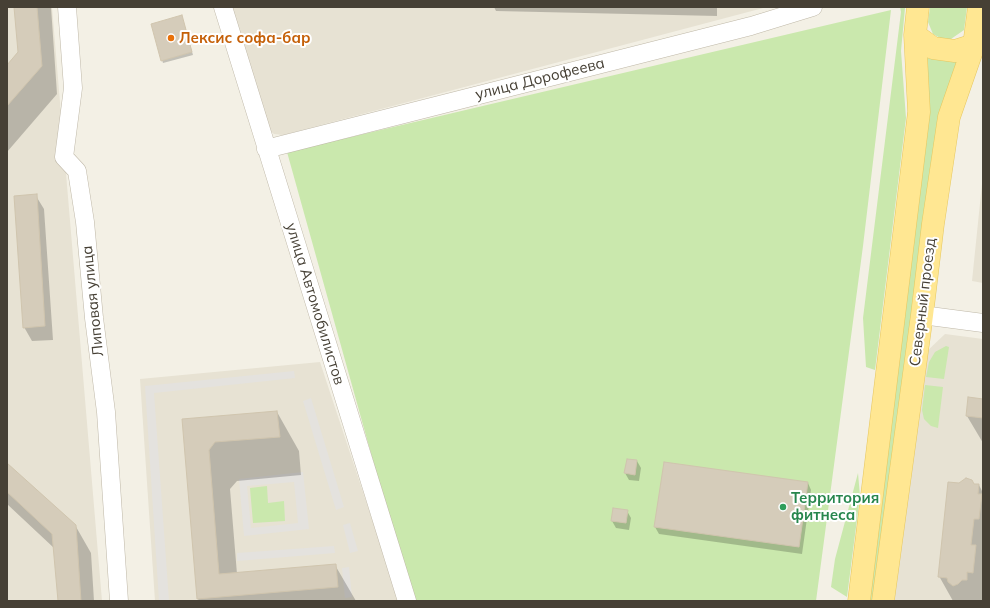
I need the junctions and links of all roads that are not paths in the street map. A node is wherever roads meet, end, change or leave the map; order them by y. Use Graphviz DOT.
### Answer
graph roads {
  1 [pos="67,7"];
  2 [pos="223,7"];
  3 [pos="813,7"];
  4 [pos="918,7"];
  5 [pos="979,7"];
  6 [pos="915,35"];
  7 [pos="974,45"];
  8 [pos="266,149"];
  9 [pos="922,315"];
  10 [pos="983,323"];
  11 [pos="119,601"];
  12 [pos="407,601"];
  13 [pos="859,601"];
  14 [pos="883,601"];
  1 -- 11 [label="street, Липовая улица"];
  2 -- 8 [label="street, улица Автомобилистов"];
  3 -- 8 [label="street, улица Дорофеева"];
  4 -- 6 [label="main road, Северный проезд"];
  5 -- 7 [label="main road, Северный проезд"];
  6 -- 7 [label="main road"];
  6 -- 13 [label="main road, Северный проезд"];
  7 -- 9 [label="main road, Северный проезд"];
  8 -- 12 [label="street, улица Автомобилистов"];
  9 -- 10 [label="street"];
  9 -- 14 [label="main road, Северный проезд"];
}
